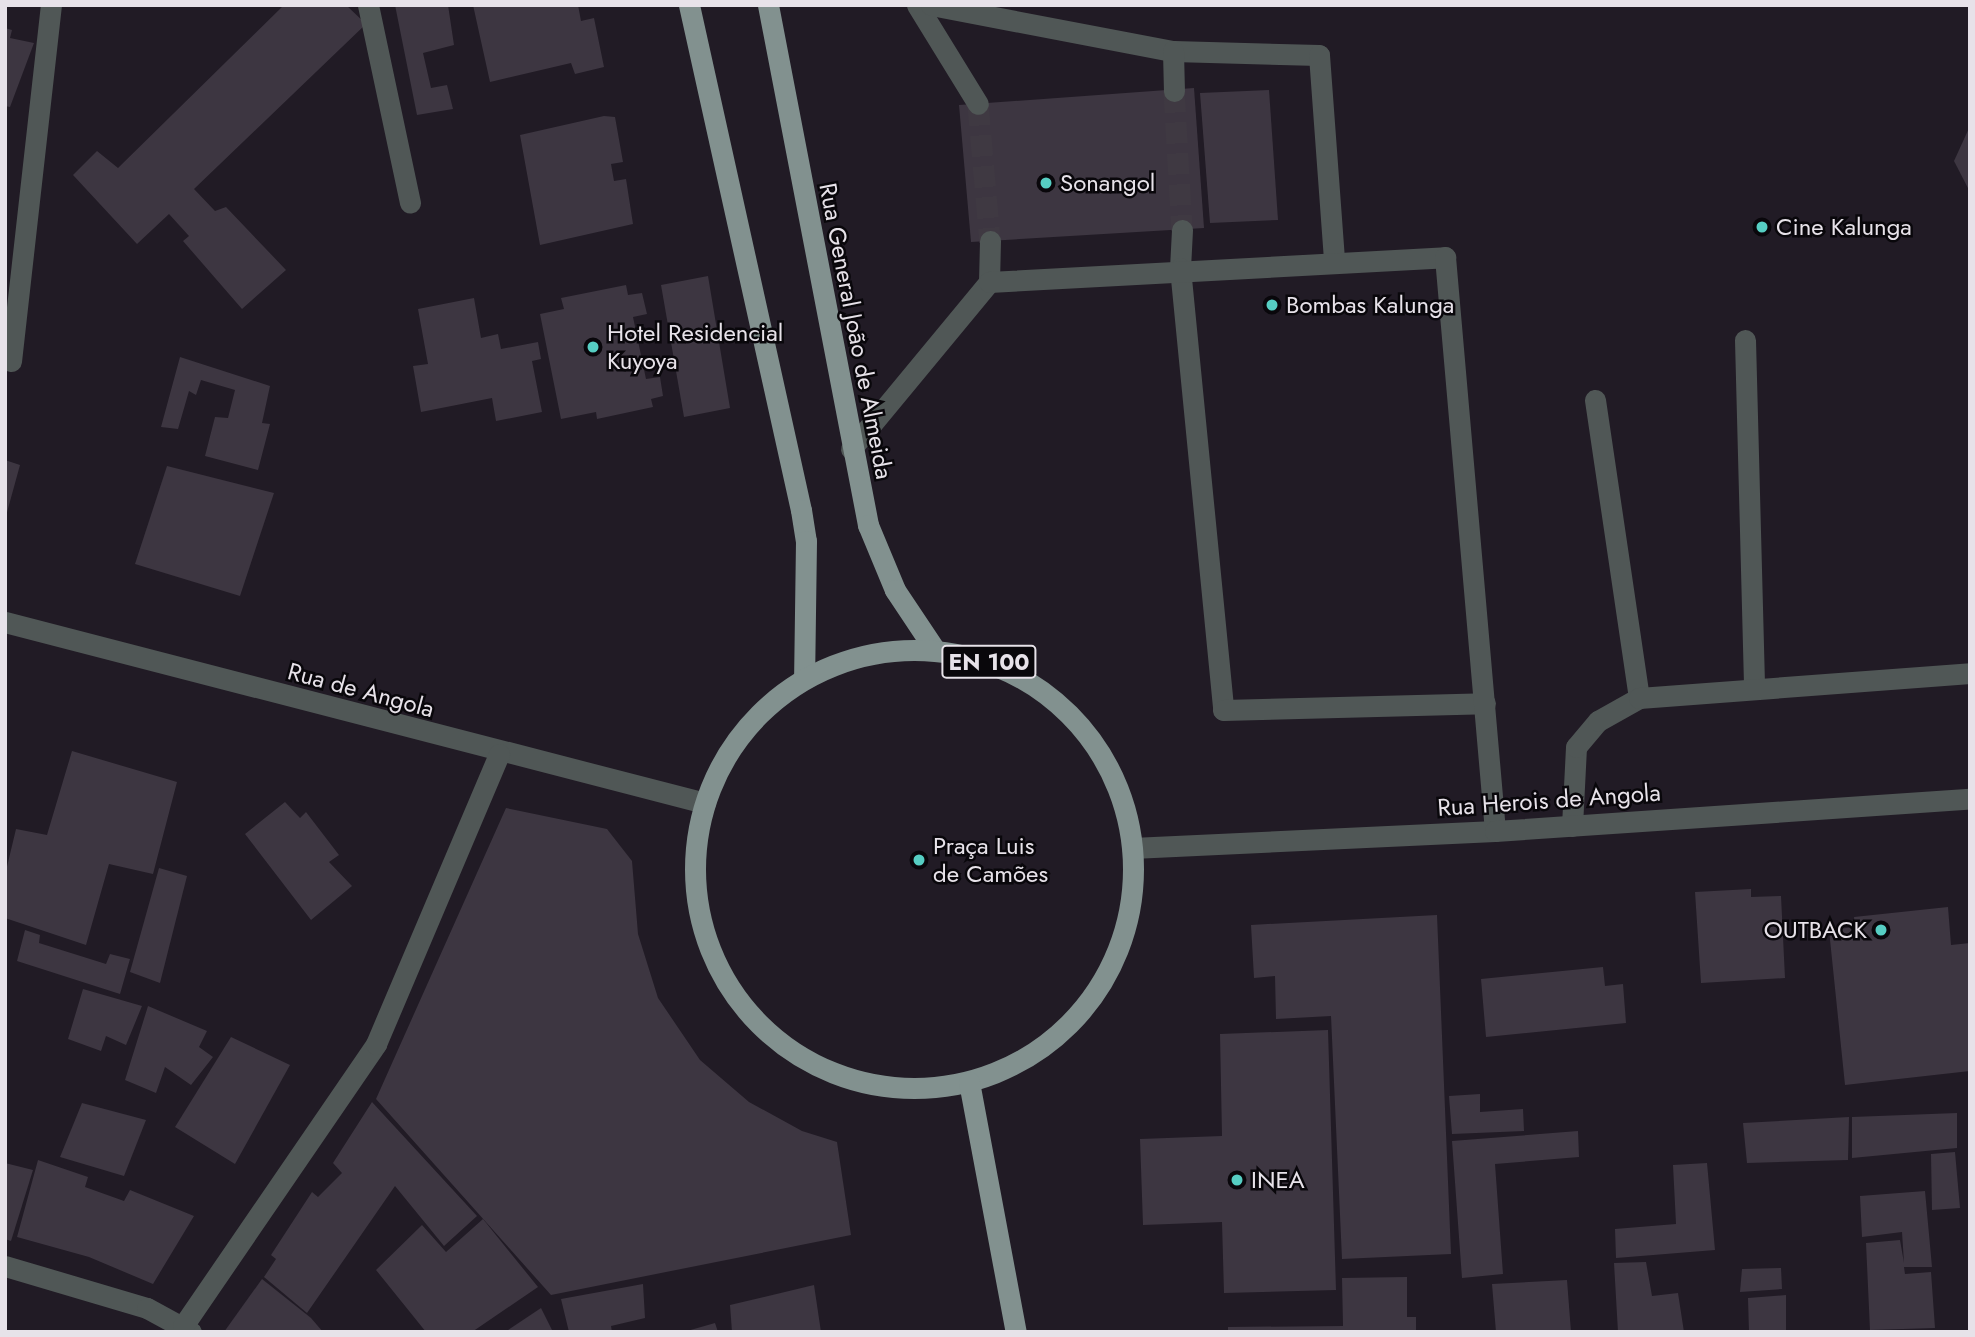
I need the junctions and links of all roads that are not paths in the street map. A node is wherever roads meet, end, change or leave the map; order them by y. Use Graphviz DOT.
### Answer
graph roads {
  1 [pos="51,5"];
  2 [pos="368,5"];
  3 [pos="689,5"];
  4 [pos="768,5"];
  5 [pos="917,5"];
  6 [pos="931,5"];
  7 [pos="1173,51"];
  8 [pos="1174,91"];
  9 [pos="978,104"];
  10 [pos="410,203"];
  11 [pos="1182,230"];
  12 [pos="990,241"];
  13 [pos="1334,260"];
  14 [pos="1180,268"];
  15 [pos="989,282"];
  16 [pos="1745,340"];
  17 [pos="11,361"];
  18 [pos="1595,400"];
  19 [pos="851,449"];
  20 [pos="5,622"];
  21 [pos="935,650"];
  22 [pos="1970,673"];
  23 [pos="804,676"];
  24 [pos="1754,689"];
  25 [pos="1639,698"];
  26 [pos="1485,703"];
  27 [pos="499,754"];
  28 [pos="1970,799"];
  29 [pos="705,803"];
  30 [pos="1572,826"];
  31 [pos="1495,831"];
  32 [pos="1132,848"];
  33 [pos="969,1082"];
  34 [pos="5,1266"];
  35 [pos="187,1329"];
  36 [pos="1016,1332"];
  1 -- 17 [label="street"];
  2 -- 10 [label="street"];
  3 -- 23 [label="main road"];
  4 -- 19 [label="main road, Rua General João de Almeida / EN 100"];
  5 -- 9 [label="street"];
  6 -- 7 [label="street"];
  7 -- 8 [label="street"];
  7 -- 13 [label="street"];
  11 -- 14 [label="street"];
  12 -- 15 [label="street"];
  13 -- 14 [label="street"];
  13 -- 26 [label="street"];
  14 -- 15 [label="street"];
  14 -- 26 [label="street"];
  15 -- 19 [label="street"];
  16 -- 24 [label="street"];
  18 -- 25 [label="street"];
  19 -- 21 [label="main road, Rua General João de Almeida / EN 100"];
  20 -- 27 [label="street, Rua de Angola"];
  21 -- 23 [label="main road, EN 100"];
  21 -- 32 [label="main road, EN 100"];
  22 -- 24 [label="street"];
  23 -- 29 [label="main road, EN 100"];
  24 -- 25 [label="street"];
  25 -- 30 [label="street"];
  26 -- 31 [label="street"];
  27 -- 29 [label="street, Rua de Angola"];
  27 -- 35 [label="street"];
  28 -- 30 [label="street, Rua Herois de Angola"];
  29 -- 33 [label="main road, EN 100"];
  30 -- 31 [label="street, Rua Herois de Angola"];
  31 -- 32 [label="street, Rua Herois de Angola"];
  32 -- 33 [label="main road, EN 100"];
  33 -- 36 [label="main road"];
  34 -- 35 [label="street"];
}
